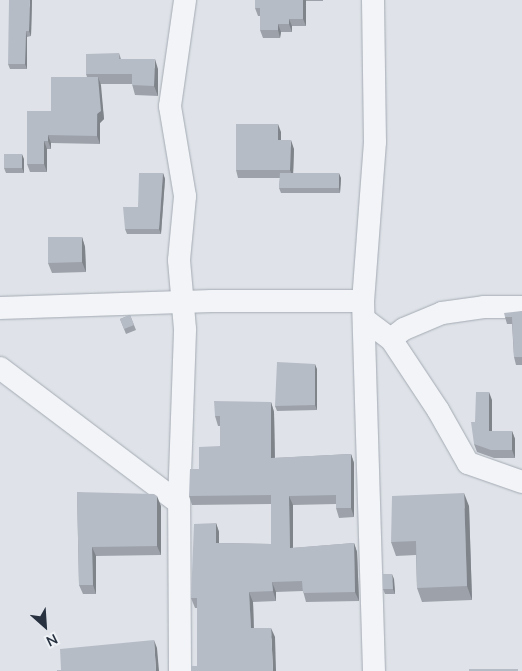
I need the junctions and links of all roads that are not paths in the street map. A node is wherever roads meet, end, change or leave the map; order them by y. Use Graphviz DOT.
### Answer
graph roads {
  1 [pos="185,0"];
  2 [pos="373,0"];
  3 [pos="183,304"];
  4 [pos="522,307"];
  5 [pos="0,308"];
  6 [pos="364,310"];
  7 [pos="390,339"];
  8 [pos="0,368"];
  9 [pos="522,482"];
  10 [pos="179,503"];
  11 [pos="180,671"];
  12 [pos="374,671"];
  1 -- 3 [label="street"];
  2 -- 6 [label="street"];
  3 -- 5 [label="street"];
  3 -- 6 [label="street"];
  3 -- 10 [label="street"];
  4 -- 7 [label="street"];
  6 -- 7 [label="street"];
  6 -- 12 [label="street"];
  7 -- 9 [label="street"];
  8 -- 10 [label="street"];
  10 -- 11 [label="street"];
}
